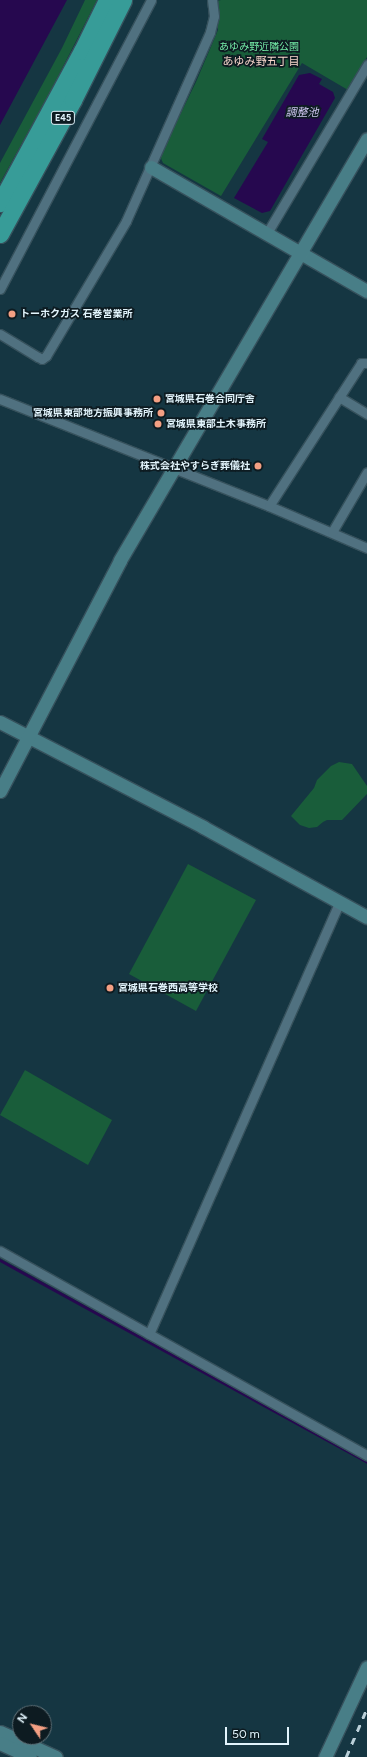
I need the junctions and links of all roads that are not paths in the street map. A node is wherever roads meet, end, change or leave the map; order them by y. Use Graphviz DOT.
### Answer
graph roads {
  1 [pos="107,0"];
  2 [pos="124,0"];
  3 [pos="151,0"];
  4 [pos="212,0"];
  5 [pos="367,65"];
  6 [pos="367,139"];
  7 [pos="151,167"];
  8 [pos="0,203"];
  9 [pos="267,233"];
  10 [pos="0,234"];
  11 [pos="301,253"];
  12 [pos="0,289"];
  13 [pos="367,291"];
  14 [pos="0,334"];
  15 [pos="367,363"];
  16 [pos="339,397"];
  17 [pos="0,399"];
  18 [pos="367,414"];
  19 [pos="174,469"];
  20 [pos="367,472"];
  21 [pos="269,506"];
  22 [pos="332,532"];
  23 [pos="367,548"];
  24 [pos="0,722"];
  25 [pos="28,737"];
  26 [pos="0,791"];
  27 [pos="340,901"];
  28 [pos="367,916"];
  29 [pos="0,1251"];
  30 [pos="149,1334"];
  31 [pos="367,1455"];
  32 [pos="367,1667"];
  33 [pos="0,1732"];
  34 [pos="0,1743"];
  35 [pos="30,1757"];
  36 [pos="56,1757"];
  37 [pos="325,1757"];
  1 -- 8 [label="highway, E45"];
  2 -- 10 [label="highway, E45"];
  3 -- 12 [label="street"];
  4 -- 7 [label="street"];
  5 -- 9 [label="street"];
  6 -- 11 [label="street"];
  7 -- 9 [label="street"];
  7 -- 14 [label="street"];
  9 -- 11 [label="street"];
  11 -- 13 [label="street"];
  11 -- 19 [label="street"];
  15 -- 16 [label="street"];
  16 -- 18 [label="street"];
  16 -- 21 [label="street"];
  17 -- 19 [label="street"];
  19 -- 21 [label="street"];
  19 -- 25 [label="street"];
  20 -- 22 [label="street"];
  21 -- 22 [label="street"];
  22 -- 23 [label="street"];
  24 -- 25 [label="street"];
  25 -- 26 [label="street"];
  25 -- 27 [label="street"];
  27 -- 28 [label="street"];
  27 -- 30 [label="street"];
  29 -- 30 [label="street"];
  30 -- 31 [label="street"];
  32 -- 37 [label="street"];
  33 -- 36 [label="street"];
  34 -- 35 [label="street"];
}
